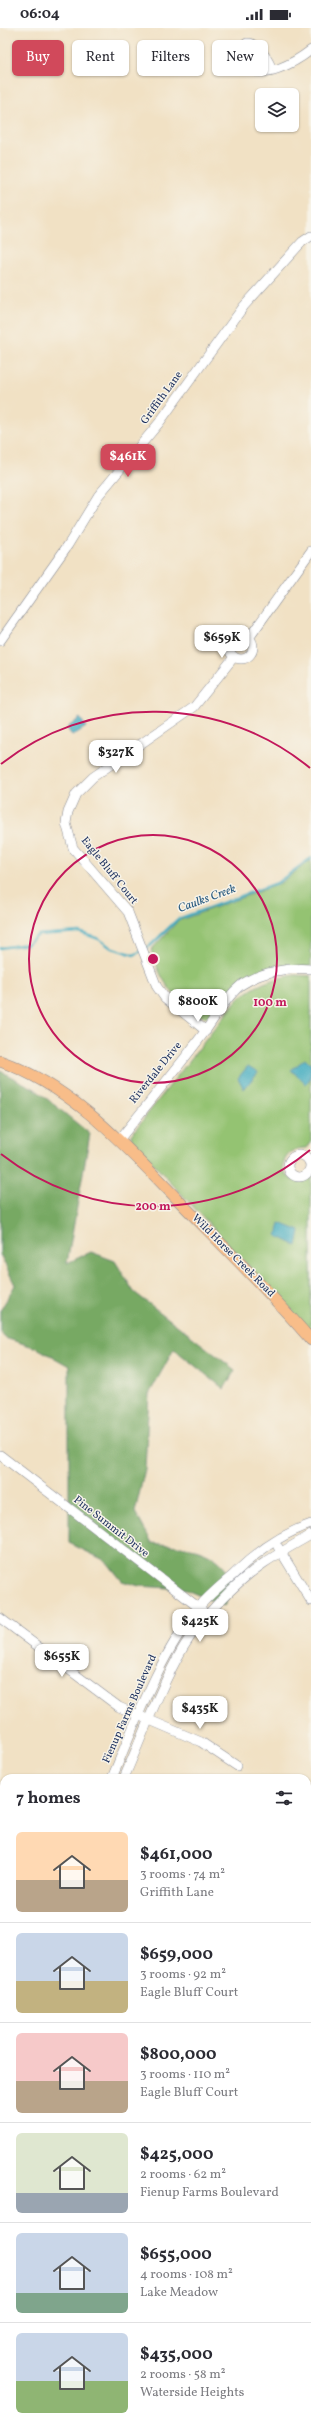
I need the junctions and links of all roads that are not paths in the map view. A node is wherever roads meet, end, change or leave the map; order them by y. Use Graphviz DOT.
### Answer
graph roads {
  1 [pos="311,50"];
  2 [pos="272,69"];
  3 [pos="311,236"];
  4 [pos="311,551"];
  5 [pos="249,638"];
  6 [pos="0,641"];
  7 [pos="234,657"];
  8 [pos="311,969"];
  9 [pos="206,1031"];
  10 [pos="0,1062"];
  11 [pos="119,1140"];
  12 [pos="311,1340"];
  13 [pos="0,1455"];
  14 [pos="311,1524"];
  15 [pos="311,1535"];
  16 [pos="274,1542"];
  17 [pos="281,1552"];
  18 [pos="311,1600"];
  19 [pos="198,1607"];
  20 [pos="208,1615"];
  21 [pos="0,1618"];
  22 [pos="139,1715"];
  23 [pos="149,1720"];
  24 [pos="237,1766"];
  25 [pos="114,1774"];
  26 [pos="126,1774"];
  1 -- 2 [label="street"];
  3 -- 6 [label="street, Griffith Lane"];
  4 -- 5 [label="street"];
  5 -- 7 [label="street"];
  5 -- 7 [label="street"];
  7 -- 9 [label="street, Eagle Bluff Court"];
  8 -- 9 [label="street, Riverdale Drive"];
  9 -- 11 [label="street, Riverdale Drive"];
  10 -- 11 [label="main road, Wild Horse Creek Road"];
  11 -- 12 [label="main road, Wild Horse Creek Road"];
  13 -- 19 [label="street, Pine Summit Drive"];
  14 -- 16 [label="street, Fienup Farms Boulevard"];
  15 -- 17 [label="street, Fienup Farms Boulevard"];
  16 -- 17 [label="street"];
  16 -- 19 [label="street, Fienup Farms Boulevard"];
  17 -- 18 [label="street"];
  17 -- 20 [label="street, Fienup Farms Boulevard"];
  19 -- 20 [label="street, Pine Summit Drive"];
  19 -- 22 [label="street, Fienup Farms Boulevard"];
  20 -- 23 [label="street, Fienup Farms Boulevard"];
  21 -- 22 [label="street"];
  22 -- 23 [label="street"];
  22 -- 25 [label="street, Fienup Farms Boulevard"];
  23 -- 24 [label="street"];
  23 -- 26 [label="street, Fienup Farms Boulevard"];
}
